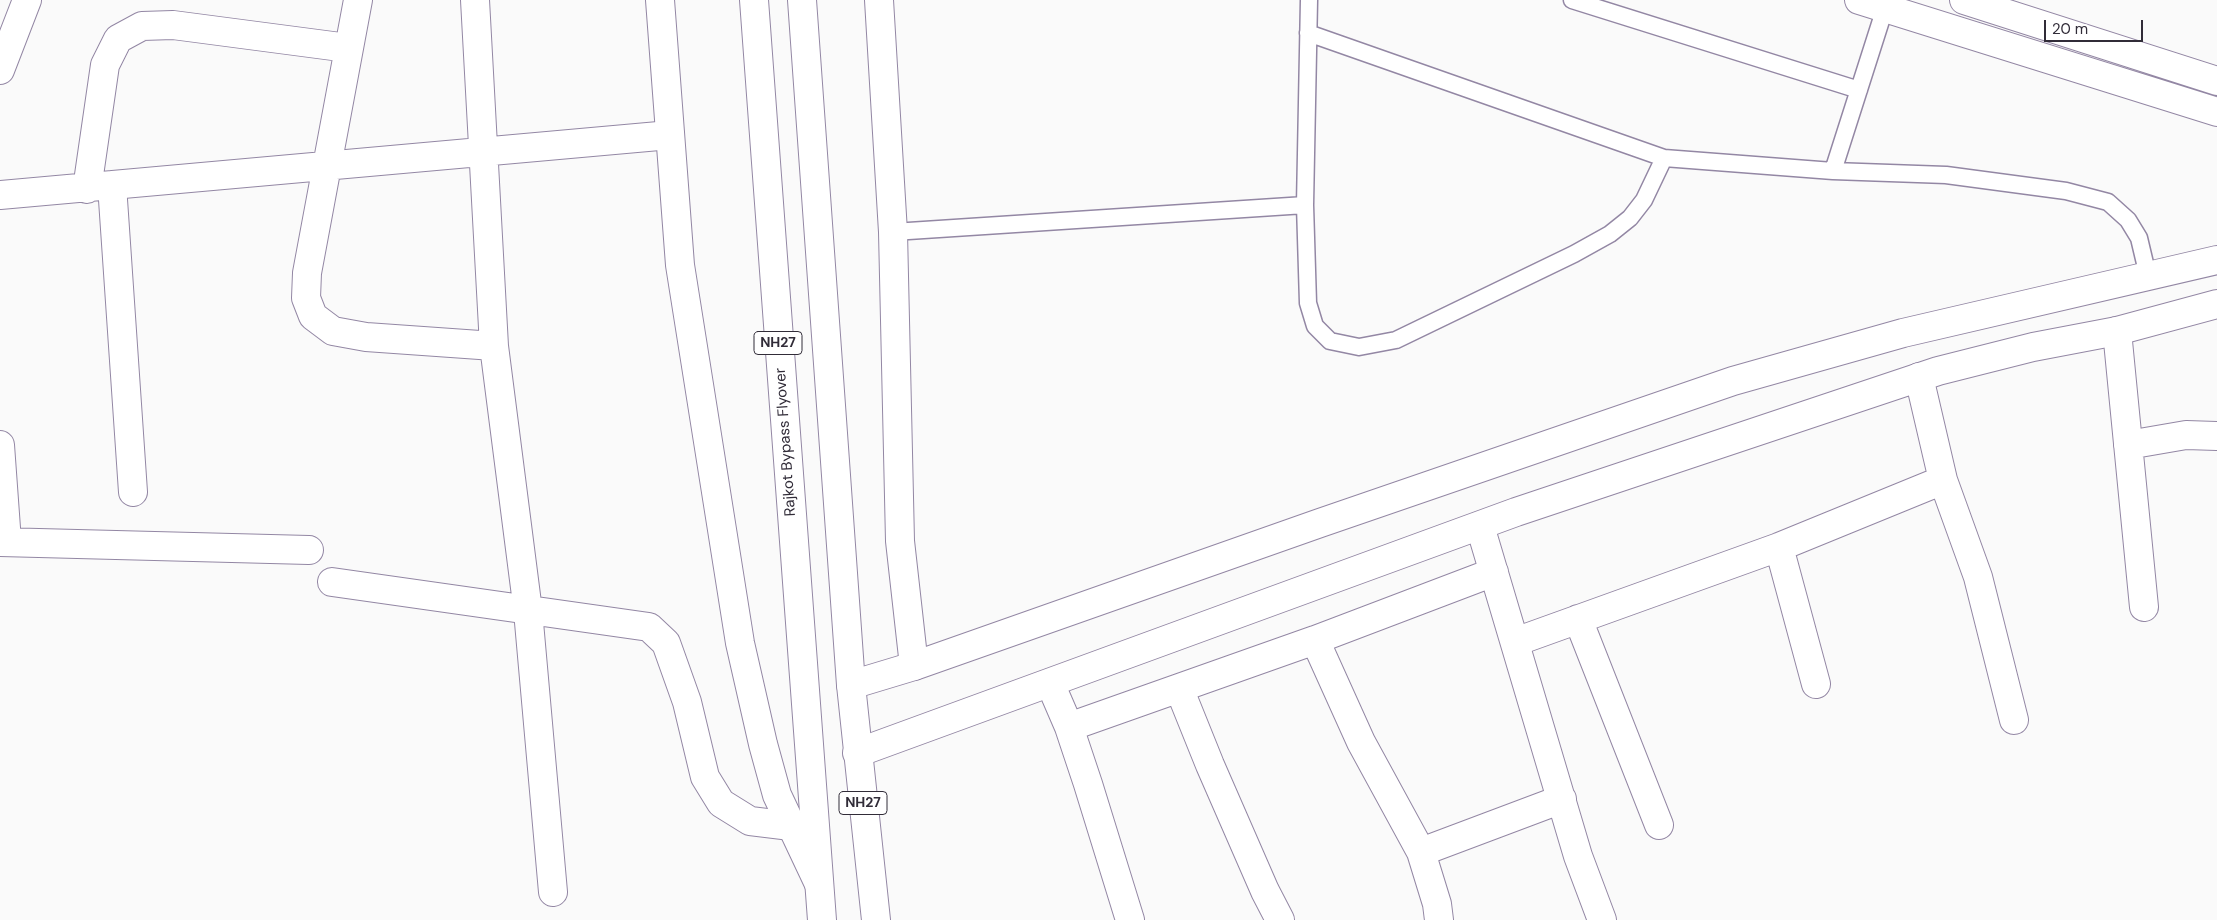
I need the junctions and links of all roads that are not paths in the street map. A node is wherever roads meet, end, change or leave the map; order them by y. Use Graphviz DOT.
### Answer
graph roads {
  1 [pos="27,0"];
  2 [pos="358,0"];
  3 [pos="475,0"];
  4 [pos="660,0"];
  5 [pos="754,0"];
  6 [pos="802,0"];
  7 [pos="879,0"];
  8 [pos="1309,0"];
  9 [pos="1572,0"];
  10 [pos="1859,0"];
  11 [pos="1964,0"];
  12 [pos="1885,8"];
  13 [pos="1308,33"];
  14 [pos="348,48"];
  15 [pos="0,70"];
  16 [pos="2217,81"];
  17 [pos="1859,90"];
  18 [pos="2217,112"];
  19 [pos="670,135"];
  20 [pos="483,152"];
  21 [pos="1664,158"];
  22 [pos="328,166"];
  23 [pos="1833,171"];
  24 [pos="99,187"];
  25 [pos="0,195"];
  26 [pos="1305,205"];
  27 [pos="893,232"];
  28 [pos="2217,260"];
  29 [pos="2148,276"];
  30 [pos="2217,304"];
  31 [pos="2117,331"];
  32 [pos="494,346"];
  33 [pos="1918,377"];
  34 [pos="2217,436"];
  35 [pos="0,445"];
  36 [pos="2128,445"];
  37 [pos="1943,480"];
  38 [pos="134,492"];
  39 [pos="1480,526"];
  40 [pos="4,542"];
  41 [pos="1778,547"];
  42 [pos="309,550"];
  43 [pos="1494,572"];
  44 [pos="332,582"];
  45 [pos="2144,607"];
  46 [pos="528,611"];
  47 [pos="1578,619"];
  48 [pos="1315,640"];
  49 [pos="1515,642"];
  50 [pos="914,666"];
  51 [pos="1050,683"];
  52 [pos="1816,684"];
  53 [pos="851,685"];
  54 [pos="1179,688"];
  55 [pos="2014,720"];
  56 [pos="1069,727"];
  57 [pos="857,753"];
  58 [pos="1562,799"];
  59 [pos="1660,825"];
  60 [pos="791,826"];
  61 [pos="1421,852"];
  62 [pos="819,884"];
  63 [pos="553,892"];
  64 [pos="822,920"];
  65 [pos="876,920"];
  66 [pos="1130,920"];
  67 [pos="1280,920"];
  68 [pos="1439,920"];
  69 [pos="1602,920"];
  1 -- 15 [label="main road"];
  2 -- 14 [label="main road"];
  3 -- 20 [label="main road"];
  4 -- 19 [label="main road"];
  5 -- 62 [label="main road, Rajkot Bypass Flyover / NH27"];
  6 -- 53 [label="main road, NH27"];
  7 -- 27 [label="main road"];
  8 -- 13 [label="lane"];
  9 -- 17 [label="lane"];
  10 -- 12 [label="main road"];
  11 -- 16 [label="main road"];
  12 -- 17 [label="lane"];
  12 -- 18 [label="main road"];
  13 -- 21 [label="lane"];
  13 -- 26 [label="lane"];
  14 -- 22 [label="main road"];
  14 -- 24 [label="main road"];
  17 -- 23 [label="lane"];
  19 -- 20 [label="main road"];
  19 -- 60 [label="main road"];
  20 -- 22 [label="main road"];
  20 -- 32 [label="main road"];
  21 -- 23 [label="lane"];
  21 -- 26 [label="lane"];
  22 -- 24 [label="main road"];
  22 -- 32 [label="main road"];
  23 -- 29 [label="lane"];
  24 -- 25 [label="main road"];
  24 -- 38 [label="main road"];
  26 -- 27 [label="lane"];
  27 -- 50 [label="main road"];
  28 -- 29 [label="main road"];
  29 -- 50 [label="main road"];
  30 -- 31 [label="main road"];
  31 -- 33 [label="main road"];
  31 -- 36 [label="main road"];
  32 -- 46 [label="main road"];
  33 -- 37 [label="main road"];
  33 -- 39 [label="main road"];
  34 -- 36 [label="main road"];
  35 -- 40 [label="main road"];
  36 -- 45 [label="main road"];
  37 -- 41 [label="main road"];
  37 -- 55 [label="main road"];
  39 -- 43 [label="main road"];
  39 -- 51 [label="main road"];
  40 -- 42 [label="main road"];
  41 -- 47 [label="main road"];
  41 -- 52 [label="main road"];
  43 -- 48 [label="main road"];
  43 -- 49 [label="main road"];
  44 -- 46 [label="main road"];
  46 -- 60 [label="main road"];
  46 -- 63 [label="main road"];
  47 -- 49 [label="main road"];
  47 -- 59 [label="main road"];
  48 -- 54 [label="main road"];
  48 -- 61 [label="main road"];
  49 -- 58 [label="main road"];
  50 -- 53 [label="main road"];
  51 -- 56 [label="main road"];
  51 -- 57 [label="main road"];
  53 -- 57 [label="main road, NH27"];
  54 -- 56 [label="main road"];
  54 -- 67 [label="main road"];
  56 -- 66 [label="main road"];
  57 -- 65 [label="main road, NH27"];
  58 -- 61 [label="main road"];
  58 -- 69 [label="main road"];
  60 -- 62 [label="main road"];
  61 -- 68 [label="main road"];
  62 -- 64 [label="main road, NH27"];
}
